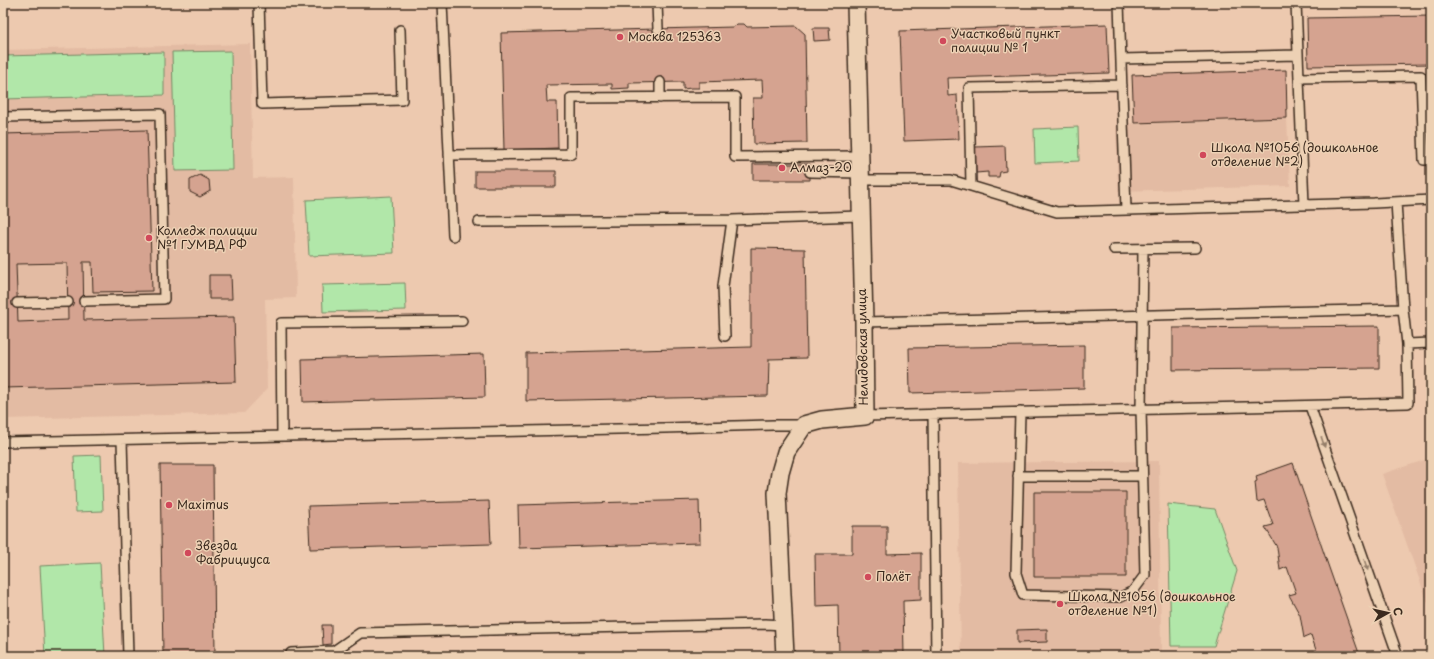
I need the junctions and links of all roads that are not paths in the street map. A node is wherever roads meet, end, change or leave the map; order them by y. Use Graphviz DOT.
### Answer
graph roads {
  1 [pos="259,3"];
  2 [pos="442,3"];
  3 [pos="657,3"];
  4 [pos="856,3"];
  5 [pos="1119,3"];
  6 [pos="1296,3"];
  7 [pos="658,29"];
  8 [pos="400,30"];
  9 [pos="1298,55"];
  10 [pos="1121,59"];
  11 [pos="1298,78"];
  12 [pos="660,82"];
  13 [pos="1122,85"];
  14 [pos="660,98"];
  15 [pos="3,117"];
  16 [pos="449,155"];
  17 [pos="1431,160"];
  18 [pos="859,170"];
  19 [pos="810,172"];
  20 [pos="971,186"];
  21 [pos="1431,200"];
  22 [pos="1396,202"];
  23 [pos="1304,205"];
  24 [pos="1126,210"];
  25 [pos="861,216"];
  26 [pos="732,220"];
  27 [pos="479,222"];
  28 [pos="453,236"];
  29 [pos="1196,248"];
  30 [pos="1143,249"];
  31 [pos="1114,250"];
  32 [pos="84,301"];
  33 [pos="68,302"];
  34 [pos="17,303"];
  35 [pos="1403,309"];
  36 [pos="1141,315"];
  37 [pos="462,321"];
  38 [pos="864,322"];
  39 [pos="725,336"];
  40 [pos="1431,343"];
  41 [pos="1407,344"];
  42 [pos="1310,406"];
  43 [pos="1141,409"];
  44 [pos="1020,412"];
  45 [pos="933,414"];
  46 [pos="864,416"];
  47 [pos="804,426"];
  48 [pos="282,436"];
  49 [pos="122,440"];
  50 [pos="3,442"];
  51 [pos="1018,476"];
  52 [pos="1142,476"];
  53 [pos="784,625"];
  54 [pos="291,652"];
  55 [pos="128,656"];
  56 [pos="785,656"];
  57 [pos="936,656"];
  58 [pos="1398,656"];
  1 -- 8 [label="lane"];
  2 -- 16 [label="lane"];
  3 -- 7 [label="lane"];
  4 -- 18 [label="street, Нелидовская улица"];
  5 -- 10 [label="lane"];
  6 -- 9 [label="lane"];
  9 -- 10 [label="lane"];
  9 -- 11 [label="lane"];
  10 -- 13 [label="lane"];
  11 -- 17 [label="lane"];
  11 -- 23 [label="lane"];
  12 -- 14 [label="lane"];
  13 -- 20 [label="lane"];
  13 -- 24 [label="lane"];
  14 -- 16 [label="lane"];
  14 -- 18 [label="lane"];
  15 -- 32 [label="lane"];
  16 -- 28 [label="lane"];
  18 -- 19 [label="lane"];
  18 -- 20 [label="lane"];
  18 -- 25 [label="street, Нелидовская улица"];
  20 -- 24 [label="lane"];
  21 -- 22 [label="lane"];
  22 -- 23 [label="lane"];
  22 -- 35 [label="lane"];
  23 -- 24 [label="lane"];
  25 -- 26 [label="lane"];
  25 -- 38 [label="street, Нелидовская улица"];
  26 -- 27 [label="lane"];
  26 -- 39 [label="lane"];
  29 -- 30 [label="lane"];
  30 -- 31 [label="lane"];
  30 -- 36 [label="lane"];
  33 -- 34 [label="lane"];
  35 -- 36 [label="lane"];
  35 -- 41 [label="lane"];
  36 -- 38 [label="lane"];
  36 -- 43 [label="lane"];
  37 -- 48 [label="lane"];
  38 -- 46 [label="street, Нелидовская улица"];
  40 -- 41 [label="lane"];
  41 -- 42 [label="lane"];
  42 -- 43 [label="lane"];
  42 -- 58 [label="lane, one-way"];
  43 -- 44 [label="lane"];
  43 -- 52 [label="lane"];
  44 -- 45 [label="lane"];
  44 -- 51 [label="lane"];
  45 -- 46 [label="lane"];
  45 -- 57 [label="lane"];
  46 -- 47 [label="street, Нелидовская улица"];
  47 -- 48 [label="lane"];
  47 -- 53 [label="street"];
  48 -- 49 [label="lane"];
  49 -- 50 [label="lane"];
  49 -- 55 [label="lane"];
  51 -- 52 [label="lane"];
  51 -- 52 [label="lane"];
  53 -- 54 [label="lane"];
  53 -- 56 [label="street"];
}
